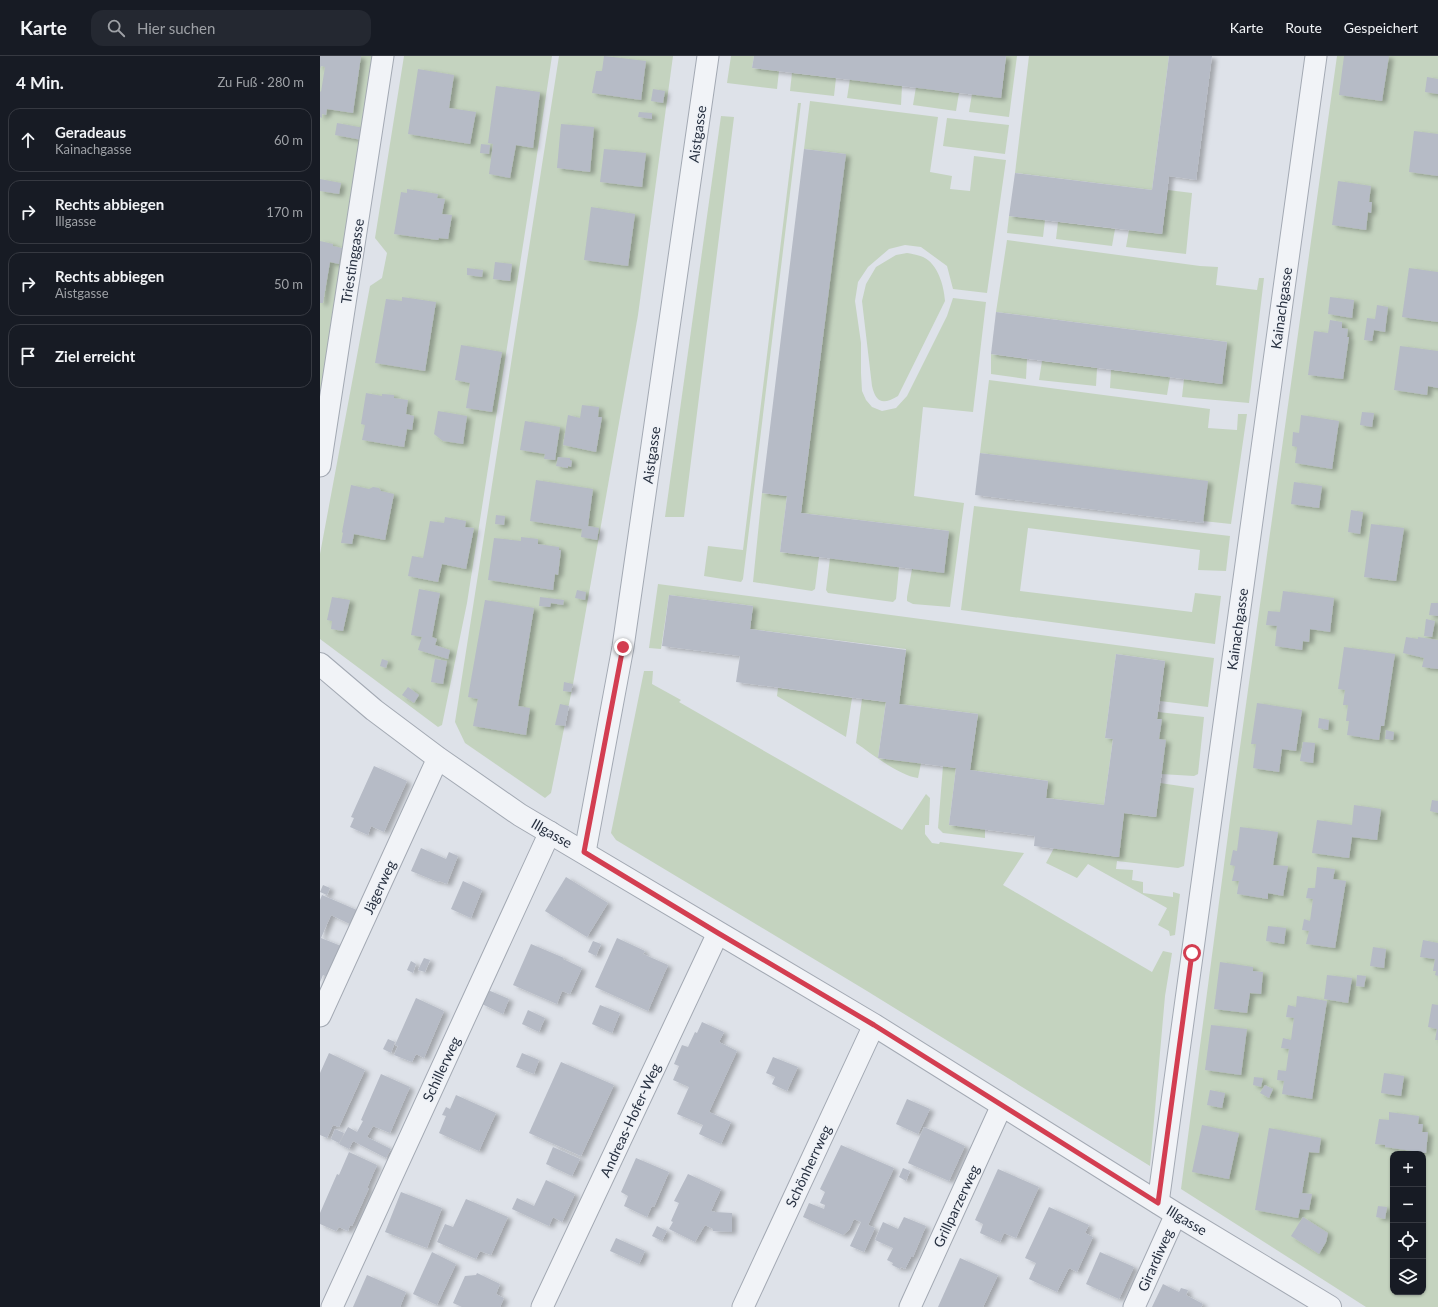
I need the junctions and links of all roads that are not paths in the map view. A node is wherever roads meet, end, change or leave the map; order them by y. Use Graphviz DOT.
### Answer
graph roads {
  1 [pos="384,56"];
  2 [pos="708,56"];
  3 [pos="1316,56"];
  4 [pos="320,466"];
  5 [pos="320,664"];
  6 [pos="438,758"];
  7 [pos="550,832"];
  8 [pos="584,852"];
  9 [pos="718,933"];
  10 [pos="320,1016"];
  11 [pos="874,1025"];
  12 [pos="1002,1105"];
  13 [pos="1167,1208"];
  14 [pos="332,1307"];
  15 [pos="542,1307"];
  16 [pos="743,1307"];
  17 [pos="910,1307"];
  18 [pos="1134,1307"];
  19 [pos="1330,1307"];
  1 -- 4 [label="street, Triestinggasse"];
  2 -- 8 [label="street, Aistgasse"];
  3 -- 13 [label="street, Kainachgasse"];
  5 -- 6 [label="street, Illgasse"];
  6 -- 7 [label="street, Illgasse"];
  6 -- 10 [label="street, Jägerweg"];
  7 -- 8 [label="street, Illgasse"];
  7 -- 14 [label="street, Schillerweg"];
  8 -- 9 [label="street, Illgasse"];
  9 -- 11 [label="street, Illgasse"];
  9 -- 15 [label="street, Andreas-Hofer-Weg"];
  11 -- 12 [label="street, Illgasse"];
  11 -- 16 [label="street, Schönherrweg"];
  12 -- 13 [label="street, Illgasse"];
  12 -- 17 [label="street, Grillparzerweg"];
  13 -- 18 [label="street, Girardiweg"];
  13 -- 19 [label="street, Illgasse"];
}
